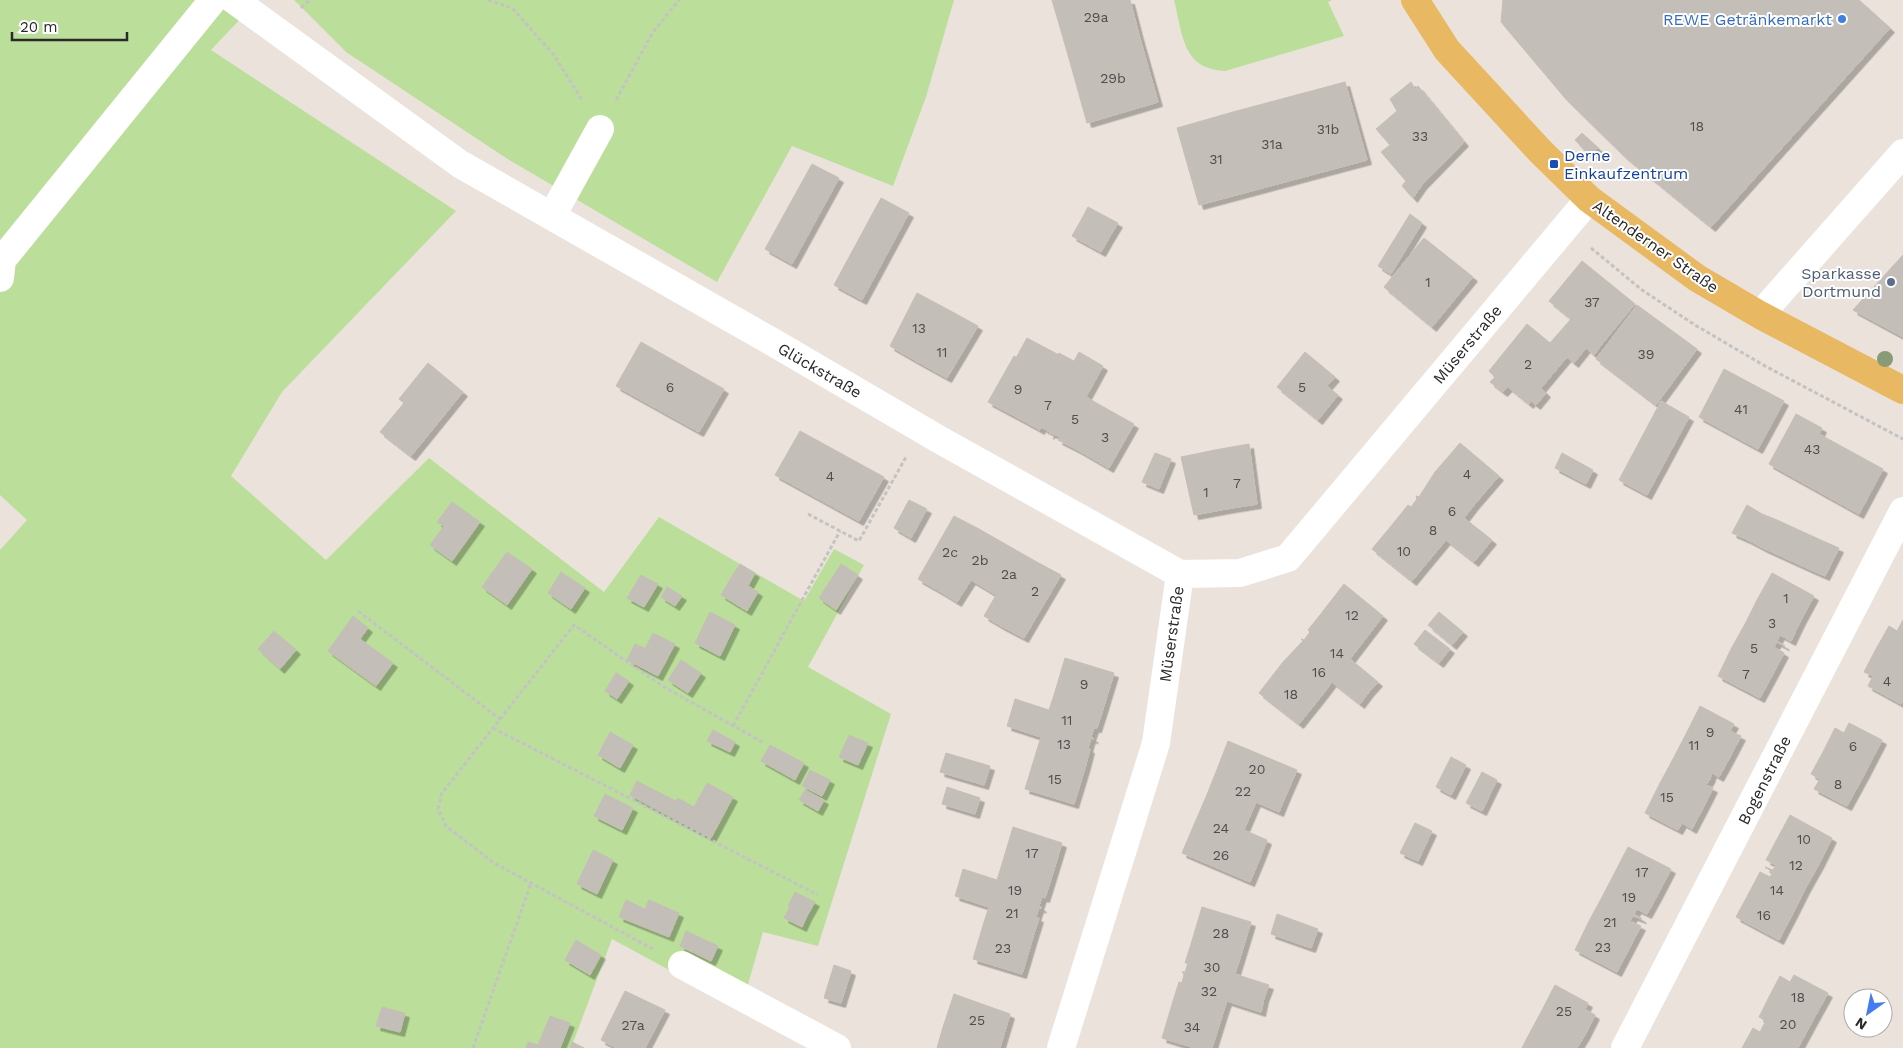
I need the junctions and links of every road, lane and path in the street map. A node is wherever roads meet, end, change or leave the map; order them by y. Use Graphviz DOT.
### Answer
graph roads {
  1 [pos="213,0"];
  2 [pos="234,0"];
  3 [pos="488,0"];
  4 [pos="679,0"];
  5 [pos="1416,0"];
  6 [pos="600,129"];
  7 [pos="1903,153"];
  8 [pos="1589,199"];
  9 [pos="552,216"];
  10 [pos="1,266"];
  11 [pos="1760,315"];
  12 [pos="1903,390"];
  13 [pos="922,430"];
  14 [pos="1903,511"];
  15 [pos="808,514"];
  16 [pos="840,532"];
  17 [pos="1180,574"];
  18 [pos="358,611"];
  19 [pos="500,719"];
  20 [pos="733,726"];
  21 [pos="493,728"];
  22 [pos="764,744"];
  23 [pos="531,883"];
  24 [pos="818,895"];
  25 [pos="682,965"];
  26 [pos="473,1048"];
  27 [pos="837,1048"];
  28 [pos="1061,1048"];
  29 [pos="1625,1048"];
  1 -- 10 [label="street"];
  2 -- 9 [label="street, Glückstraße"];
  3 -- 6 [label="path"];
  4 -- 6 [label="path"];
  5 -- 8 [label="main road, Altenderner Straße"];
  6 -- 9 [label="street"];
  7 -- 11 [label="street"];
  8 -- 11 [label="main road, Altenderner Straße"];
  8 -- 17 [label="street, Müserstraße"];
  9 -- 13 [label="street, Glückstraße"];
  11 -- 12 [label="main road, Altenderner Straße"];
  13 -- 16 [label="path"];
  13 -- 17 [label="street, Glückstraße"];
  14 -- 29 [label="street, Bogenstraße"];
  15 -- 16 [label="path"];
  16 -- 20 [label="path"];
  17 -- 28 [label="street, Müserstraße"];
  18 -- 19 [label="path"];
  19 -- 20 [label="path"];
  19 -- 21 [label="path"];
  20 -- 22 [label="path"];
  21 -- 23 [label="path"];
  21 -- 24 [label="path"];
  23 -- 25 [label="path"];
  23 -- 26 [label="path"];
  25 -- 27 [label="street"];
}
